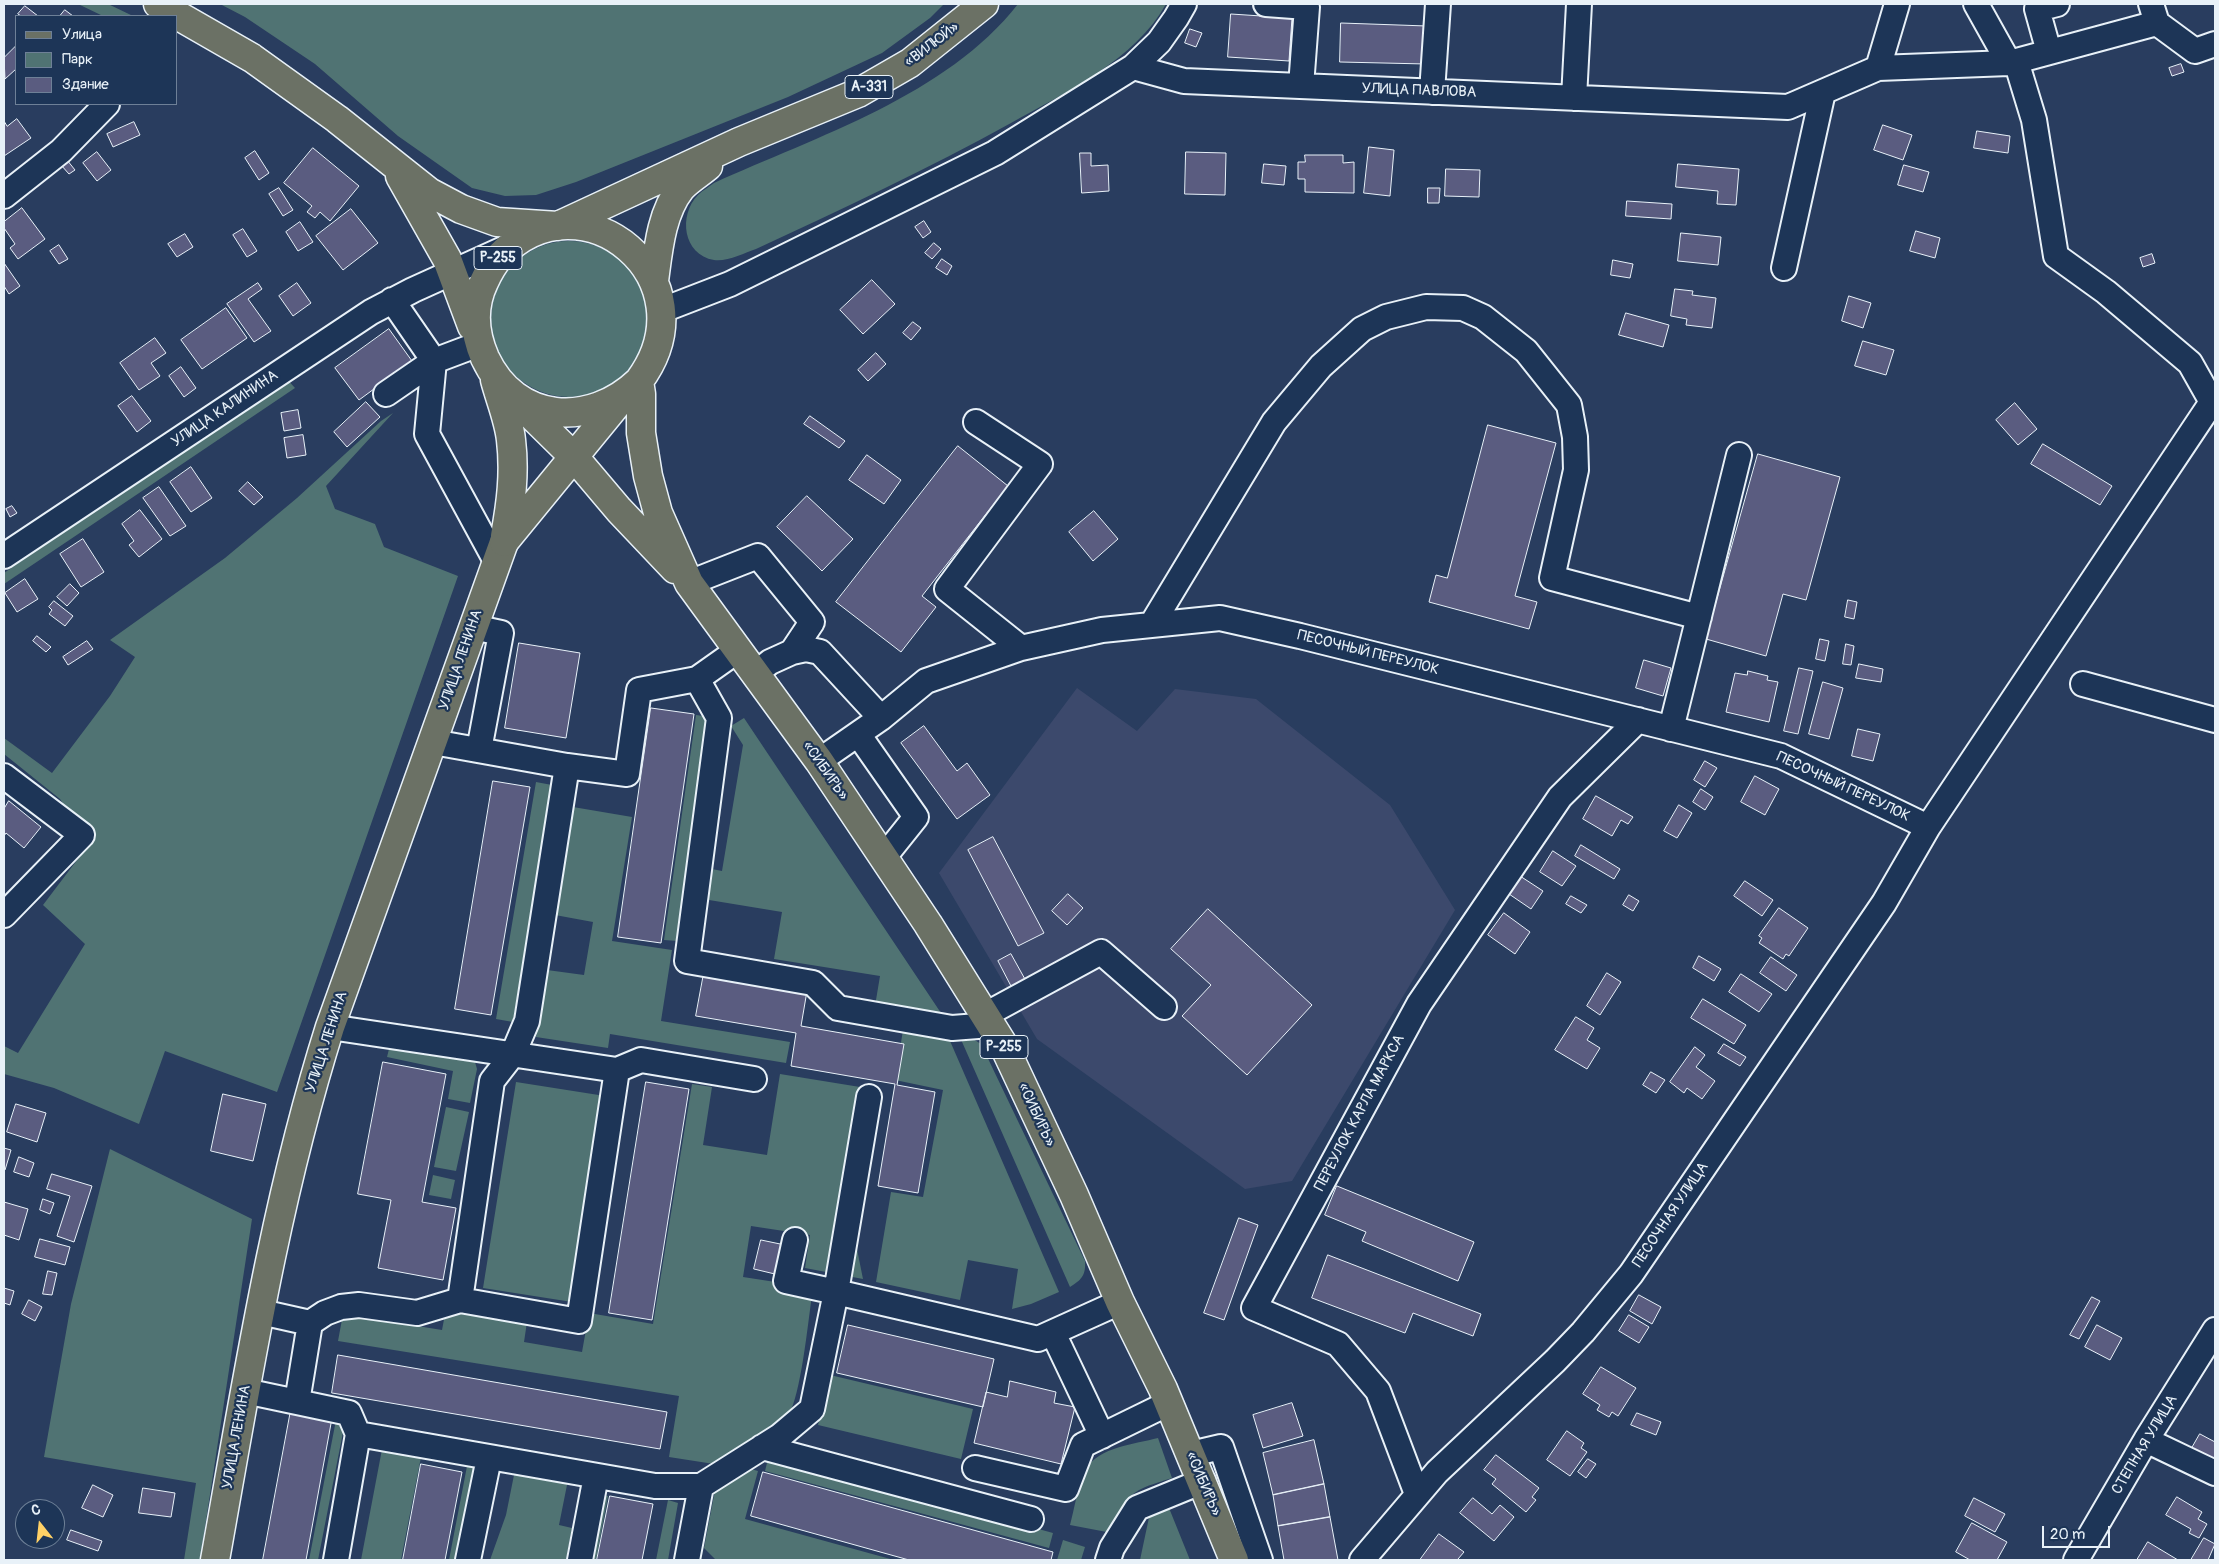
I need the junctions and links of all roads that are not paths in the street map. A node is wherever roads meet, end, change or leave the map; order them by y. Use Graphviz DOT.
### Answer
graph roads {
  1 [pos="984,4"];
  2 [pos="1184,4"];
  3 [pos="1266,4"];
  4 [pos="1438,4"];
  5 [pos="1579,4"];
  6 [pos="1897,4"];
  7 [pos="1976,4"];
  8 [pos="2057,4"];
  9 [pos="2154,14"];
  10 [pos="178,18"];
  11 [pos="2215,44"];
  12 [pos="2049,52"];
  13 [pos="2013,62"];
  14 [pos="1133,67"];
  15 [pos="1878,68"];
  16 [pos="1301,86"];
  17 [pos="1432,92"];
  18 [pos="1823,92"];
  19 [pos="1574,98"];
  20 [pos="105,105"];
  21 [pos="739,142"];
  22 [pos="391,162"];
  23 [pos="4,196"];
  24 [pos="558,226"];
  25 [pos="511,246"];
  26 [pos="1784,268"];
  27 [pos="454,273"];
  28 [pos="654,281"];
  29 [pos="392,300"];
  30 [pos="660,311"];
  31 [pos="479,344"];
  32 [pos="434,361"];
  33 [pos="493,374"];
  34 [pos="633,387"];
  35 [pos="386,394"];
  36 [pos="976,422"];
  37 [pos="1739,455"];
  38 [pos="575,458"];
  39 [pos="500,552"];
  40 [pos="4,556"];
  41 [pos="689,583"];
  42 [pos="1699,617"];
  43 [pos="1152,624"];
  44 [pos="473,627"];
  45 [pos="1021,648"];
  46 [pos="738,650"];
  47 [pos="792,652"];
  48 [pos="755,674"];
  49 [pos="697,679"];
  50 [pos="2083,684"];
  51 [pos="881,718"];
  52 [pos="1638,720"];
  53 [pos="2215,720"];
  54 [pos="1671,728"];
  55 [pos="858,734"];
  56 [pos="433,742"];
  57 [pos="479,750"];
  58 [pos="819,761"];
  59 [pos="567,766"];
  60 [pos="4,776"];
  61 [pos="1928,827"];
  62 [pos="884,857"];
  63 [pos="4,915"];
  64 [pos="1164,1006"];
  65 [pos="988,1020"];
  66 [pos="330,1027"];
  67 [pos="513,1054"];
  68 [pos="617,1070"];
  69 [pos="754,1079"];
  70 [pos="869,1097"];
  71 [pos="795,1240"];
  72 [pos="836,1292"];
  73 [pos="460,1300"];
  74 [pos="1120,1302"];
  75 [pos="261,1312"];
  76 [pos="310,1323"];
  77 [pos="2215,1330"];
  78 [pos="1052,1333"];
  79 [pos="245,1391"];
  80 [pos="297,1402"];
  81 [pos="1169,1403"];
  82 [pos="358,1434"];
  83 [pos="1102,1436"];
  84 [pos="2146,1440"];
  85 [pos="762,1447"];
  86 [pos="1191,1454"];
  87 [pos="488,1458"];
  88 [pos="975,1468"];
  89 [pos="2215,1473"];
  90 [pos="596,1476"];
  91 [pos="1203,1481"];
  92 [pos="701,1486"];
  93 [pos="1418,1494"];
  94 [pos="1031,1519"];
  95 [pos="215,1560"];
  96 [pos="336,1560"];
  97 [pos="468,1560"];
  98 [pos="580,1560"];
  99 [pos="687,1560"];
  100 [pos="1108,1560"];
  101 [pos="1234,1560"];
  102 [pos="1260,1560"];
  103 [pos="1362,1560"];
  104 [pos="2076,1560"];
  1 -- 21 [label="main road, «ВИЛЮЙ» / А-331"];
  2 -- 14 [label="street"];
  3 -- 16 [label="street"];
  4 -- 17 [label="street"];
  5 -- 19 [label="street"];
  6 -- 15 [label="street"];
  7 -- 13 [label="street"];
  8 -- 12 [label="street"];
  9 -- 11 [label="street"];
  9 -- 12 [label="street"];
  10 -- 22 [label="main road, Р-255"];
  12 -- 13 [label="street"];
  13 -- 15 [label="street"];
  13 -- 61 [label="street, ПЕСОЧНАЯ УЛИЦА"];
  14 -- 16 [label="street, УЛИЦА ПАВЛОВА"];
  14 -- 30 [label="street"];
  15 -- 18 [label="street"];
  16 -- 17 [label="street, УЛИЦА ПАВЛОВА"];
  17 -- 19 [label="street, УЛИЦА ПАВЛОВА"];
  18 -- 19 [label="street, УЛИЦА ПАВЛОВА"];
  18 -- 26 [label="street"];
  20 -- 23 [label="street"];
  21 -- 24 [label="main road, А-331"];
  21 -- 28 [label="main road, А-331"];
  22 -- 24 [label="main road, Р-255"];
  22 -- 27 [label="main road, Р-255"];
  24 -- 25 [label="main road, Р-255"];
  24 -- 28 [label="main road, Р-255"];
  25 -- 27 [label="street, УЛИЦА КАЛИНИНА"];
  25 -- 31 [label="main road, Р-255"];
  27 -- 29 [label="street, УЛИЦА КАЛИНИНА"];
  27 -- 31 [label="main road, Р-255"];
  28 -- 30 [label="main road, Р-255"];
  29 -- 32 [label="street"];
  29 -- 40 [label="street, УЛИЦА КАЛИНИНА"];
  30 -- 34 [label="main road, Р-255"];
  31 -- 32 [label="street"];
  31 -- 33 [label="main road, Р-255"];
  32 -- 35 [label="street"];
  32 -- 39 [label="street"];
  33 -- 34 [label="main road, Р-255"];
  33 -- 38 [label="main road, Р-255"];
  33 -- 39 [label="main road"];
  34 -- 38 [label="main road"];
  34 -- 41 [label="main road, Р-255"];
  36 -- 45 [label="street"];
  37 -- 42 [label="street"];
  38 -- 39 [label="main road"];
  38 -- 41 [label="main road, Р-255"];
  39 -- 44 [label="main road, УЛИЦА ЛЕНИНА"];
  41 -- 46 [label="main road, «СИБИРЬ» / Р-255"];
  41 -- 47 [label="street"];
  42 -- 43 [label="street"];
  42 -- 54 [label="street"];
  43 -- 45 [label="street, ПЕСОЧНЫЙ ПЕРЕУЛОК"];
  43 -- 52 [label="street, ПЕСОЧНЫЙ ПЕРЕУЛОК"];
  44 -- 56 [label="main road, УЛИЦА ЛЕНИНА"];
  44 -- 57 [label="street"];
  45 -- 51 [label="street, ПЕСОЧНЫЙ ПЕРЕУЛОК"];
  46 -- 48 [label="main road, «СИБИРЬ» / Р-255"];
  46 -- 49 [label="street"];
  47 -- 48 [label="street"];
  47 -- 51 [label="street"];
  48 -- 58 [label="main road, «СИБИРЬ» / Р-255"];
  49 -- 59 [label="street"];
  49 -- 65 [label="street"];
  50 -- 53 [label="street"];
  51 -- 55 [label="street, ПЕСОЧНЫЙ ПЕРЕУЛОК"];
  52 -- 54 [label="street, ПЕСОЧНЫЙ ПЕРЕУЛОК"];
  52 -- 93 [label="street, ПЕРЕУЛОК КАРЛА МАРКСА"];
  54 -- 61 [label="street, ПЕСОЧНЫЙ ПЕРЕУЛОК"];
  55 -- 58 [label="street, ПЕСОЧНЫЙ ПЕРЕУЛОК"];
  55 -- 62 [label="street"];
  56 -- 57 [label="street"];
  56 -- 66 [label="main road, УЛИЦА ЛЕНИНА"];
  57 -- 59 [label="street"];
  58 -- 62 [label="main road, «СИБИРЬ» / Р-255"];
  59 -- 67 [label="street"];
  60 -- 63 [label="street"];
  61 -- 93 [label="street, ПЕСОЧНАЯ УЛИЦА"];
  62 -- 65 [label="main road, «СИБИРЬ» / Р-255"];
  64 -- 65 [label="street"];
  65 -- 74 [label="main road, «СИБИРЬ» / Р-255"];
  66 -- 67 [label="street"];
  66 -- 75 [label="main road, УЛИЦА ЛЕНИНА"];
  67 -- 68 [label="street"];
  67 -- 73 [label="street"];
  68 -- 69 [label="street"];
  68 -- 73 [label="street"];
  70 -- 72 [label="street"];
  71 -- 72 [label="street"];
  72 -- 78 [label="street"];
  72 -- 85 [label="street"];
  73 -- 76 [label="street"];
  74 -- 78 [label="street"];
  74 -- 81 [label="main road, «СИБИРЬ» / Р-255"];
  75 -- 76 [label="street"];
  75 -- 79 [label="main road, УЛИЦА ЛЕНИНА"];
  76 -- 80 [label="street"];
  77 -- 84 [label="street, СТЕПНАЯ УЛИЦА"];
  78 -- 83 [label="street"];
  79 -- 80 [label="street"];
  79 -- 95 [label="main road, УЛИЦА ЛЕНИНА"];
  80 -- 82 [label="street"];
  81 -- 83 [label="street"];
  81 -- 86 [label="main road, «СИБИРЬ» / Р-255"];
  82 -- 87 [label="street"];
  82 -- 96 [label="street"];
  83 -- 88 [label="street"];
  84 -- 89 [label="street"];
  84 -- 104 [label="street, СТЕПНАЯ УЛИЦА"];
  85 -- 92 [label="street"];
  85 -- 94 [label="street"];
  86 -- 91 [label="main road, «СИБИРЬ» / Р-255"];
  86 -- 102 [label="street"];
  87 -- 90 [label="street"];
  87 -- 97 [label="street"];
  90 -- 92 [label="street"];
  90 -- 98 [label="street"];
  91 -- 100 [label="street"];
  91 -- 101 [label="main road, «СИБИРЬ» / Р-255"];
  92 -- 99 [label="street"];
  93 -- 103 [label="street, ПЕСОЧНАЯ УЛИЦА"];
}
